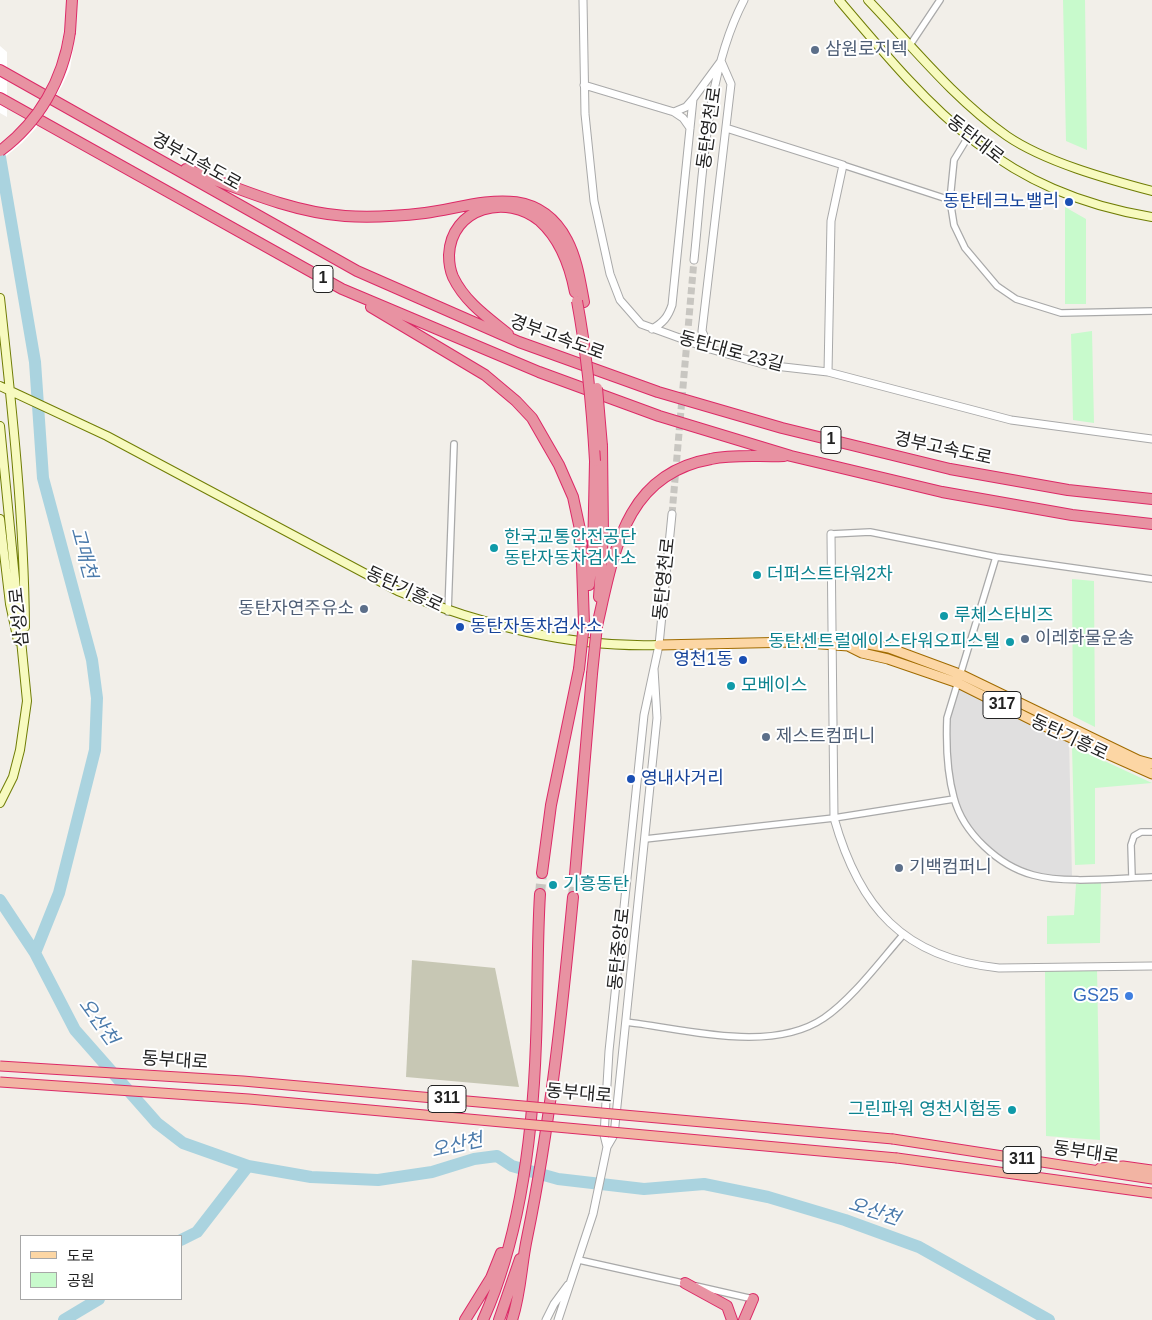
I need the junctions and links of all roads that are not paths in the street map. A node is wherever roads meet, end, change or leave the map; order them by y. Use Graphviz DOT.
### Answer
graph roads {
  1 [pos="72,0"];
  2 [pos="583,0"];
  3 [pos="750,0"];
  4 [pos="839,0"];
  5 [pos="868,0"];
  6 [pos="940,0"];
  7 [pos="742,4"];
  8 [pos="910,45"];
  9 [pos="721,62"];
  10 [pos="3,72"];
  11 [pos="584,85"];
  12 [pos="693,99"];
  13 [pos="3,100"];
  14 [pos="674,112"];
  15 [pos="690,128"];
  16 [pos="726,128"];
  17 [pos="968,137"];
  18 [pos="0,151"];
  19 [pos="157,159"];
  20 [pos="843,165"];
  21 [pos="1152,191"];
  22 [pos="950,200"];
  23 [pos="1152,217"];
  24 [pos="694,260"];
  25 [pos="342,289"];
  26 [pos="0,298"];
  27 [pos="580,302"];
  28 [pos="1152,311"];
  29 [pos="652,329"];
  30 [pos="519,342"];
  31 [pos="710,349"];
  32 [pos="828,372"];
  33 [pos="0,386"];
  34 [pos="10,391"];
  35 [pos="0,426"];
  36 [pos="1152,439"];
  37 [pos="454,444"];
  38 [pos="791,456"];
  39 [pos="1152,499"];
  40 [pos="672,514"];
  41 [pos="0,519"];
  42 [pos="1152,524"];
  43 [pos="831,534"];
  44 [pos="996,557"];
  45 [pos="1152,578"];
  46 [pos="448,612"];
  47 [pos="584,624"];
  48 [pos="597,626"];
  49 [pos="659,644"];
  50 [pos="831,644"];
  51 [pos="654,669"];
  52 [pos="26,679"];
  53 [pos="960,679"];
  54 [pos="1152,764"];
  55 [pos="1152,774"];
  56 [pos="954,800"];
  57 [pos="0,803"];
  58 [pos="834,818"];
  59 [pos="1152,832"];
  60 [pos="645,839"];
  61 [pos="542,873"];
  62 [pos="575,875"];
  63 [pos="1132,877"];
  64 [pos="1152,877"];
  65 [pos="540,894"];
  66 [pos="573,897"];
  67 [pos="903,935"];
  68 [pos="1152,966"];
  69 [pos="626,1022"];
  70 [pos="0,1066"];
  71 [pos="0,1082"];
  72 [pos="607,1146"];
  73 [pos="1083,1169"];
  74 [pos="1152,1170"];
  75 [pos="1152,1179"];
  76 [pos="1050,1180"];
  77 [pos="1152,1193"];
  78 [pos="1152,1199"];
  79 [pos="514,1220"];
  80 [pos="526,1242"];
  81 [pos="579,1260"];
  82 [pos="572,1281"];
  83 [pos="685,1283"];
  84 [pos="753,1299"];
  85 [pos="465,1320"];
  86 [pos="483,1320"];
  87 [pos="499,1320"];
  88 [pos="512,1320"];
  89 [pos="546,1320"];
  90 [pos="558,1320"];
  91 [pos="732,1320"];
  92 [pos="744,1320"];
  1 -- 18 [label="highway, bridge"];
  2 -- 11 [label="street, 동탄대로 23길"];
  3 -- 7 [label="street"];
  4 -- 17 [label="main road, 동탄대로"];
  5 -- 8 [label="main road, 동탄대로"];
  6 -- 8 [label="street"];
  7 -- 9 [label="street, 동탄영천로"];
  8 -- 21 [label="main road, 동탄대로"];
  9 -- 12 [label="street"];
  9 -- 16 [label="street"];
  9 -- 24 [label="street, 동탄영천로"];
  10 -- 19 [label="highway, 경부고속도로 / 1"];
  11 -- 14 [label="street"];
  11 -- 29 [label="street, 동탄대로 23길"];
  12 -- 14 [label="street"];
  12 -- 15 [label="street"];
  13 -- 25 [label="highway, 경부고속도로 / 1"];
  14 -- 15 [label="street"];
  15 -- 29 [label="street"];
  16 -- 20 [label="street"];
  16 -- 31 [label="street"];
  17 -- 22 [label="street"];
  17 -- 23 [label="main road, 동탄대로"];
  19 -- 27 [label="highway"];
  19 -- 30 [label="highway, 경부고속도로 / 1"];
  20 -- 22 [label="street"];
  20 -- 32 [label="street"];
  22 -- 28 [label="street"];
  25 -- 38 [label="highway, 경부고속도로 / 1"];
  25 -- 47 [label="highway"];
  26 -- 34 [label="main road"];
  27 -- 30 [label="highway"];
  27 -- 47 [label="highway, bridge"];
  27 -- 48 [label="highway, bridge"];
  29 -- 31 [label="street, 동탄대로 23길"];
  30 -- 39 [label="highway, 경부고속도로 / 1"];
  31 -- 32 [label="street, 동탄대로 23길"];
  32 -- 36 [label="street, 동탄대로 23길"];
  33 -- 34 [label="main road, 동탄기흥로 / 317"];
  34 -- 46 [label="main road, 동탄기흥로 / 317"];
  34 -- 52 [label="main road"];
  35 -- 52 [label="main road, 삼성2로"];
  37 -- 46 [label="street"];
  38 -- 42 [label="highway, 경부고속도로 / 1"];
  38 -- 48 [label="highway"];
  40 -- 49 [label="street, 동탄영천로"];
  41 -- 52 [label="main road"];
  43 -- 44 [label="street"];
  43 -- 50 [label="street"];
  44 -- 45 [label="street"];
  44 -- 53 [label="street"];
  46 -- 49 [label="main road, 동탄기흥로 / 317"];
  47 -- 61 [label="highway, bridge"];
  48 -- 62 [label="highway, bridge"];
  49 -- 50 [label="main road, 동탄기흥로 / 317"];
  49 -- 51 [label="street, 동탄중앙로"];
  50 -- 53 [label="main road, 동탄기흥로 / 317"];
  50 -- 58 [label="street"];
  51 -- 60 [label="street"];
  51 -- 72 [label="street, 동탄중앙로"];
  52 -- 57 [label="main road, 삼성2로"];
  53 -- 54 [label="main road, 동탄기흥로 / 317"];
  53 -- 55 [label="main road, 동탄기흥로 / 317"];
  53 -- 56 [label="street"];
  56 -- 58 [label="street"];
  56 -- 63 [label="street"];
  58 -- 60 [label="street"];
  58 -- 67 [label="street"];
  59 -- 63 [label="street"];
  60 -- 69 [label="street"];
  63 -- 64 [label="street"];
  65 -- 79 [label="highway, bridge"];
  66 -- 80 [label="highway, bridge"];
  67 -- 68 [label="street"];
  67 -- 69 [label="street"];
  69 -- 72 [label="street"];
  70 -- 73 [label="highway, 동부대로 / 311, bridge"];
  71 -- 76 [label="highway, 동부대로 / 311, bridge"];
  72 -- 81 [label="street"];
  73 -- 74 [label="highway"];
  73 -- 75 [label="highway, 동부대로 / 311"];
  76 -- 77 [label="highway, 동부대로 / 311"];
  76 -- 78 [label="highway"];
  79 -- 85 [label="highway"];
  79 -- 86 [label="highway"];
  80 -- 87 [label="highway"];
  80 -- 88 [label="highway"];
  81 -- 82 [label="street"];
  81 -- 83 [label="street"];
  82 -- 89 [label="street"];
  82 -- 90 [label="street"];
  83 -- 84 [label="street"];
  83 -- 91 [label="highway"];
  84 -- 92 [label="highway"];
}
